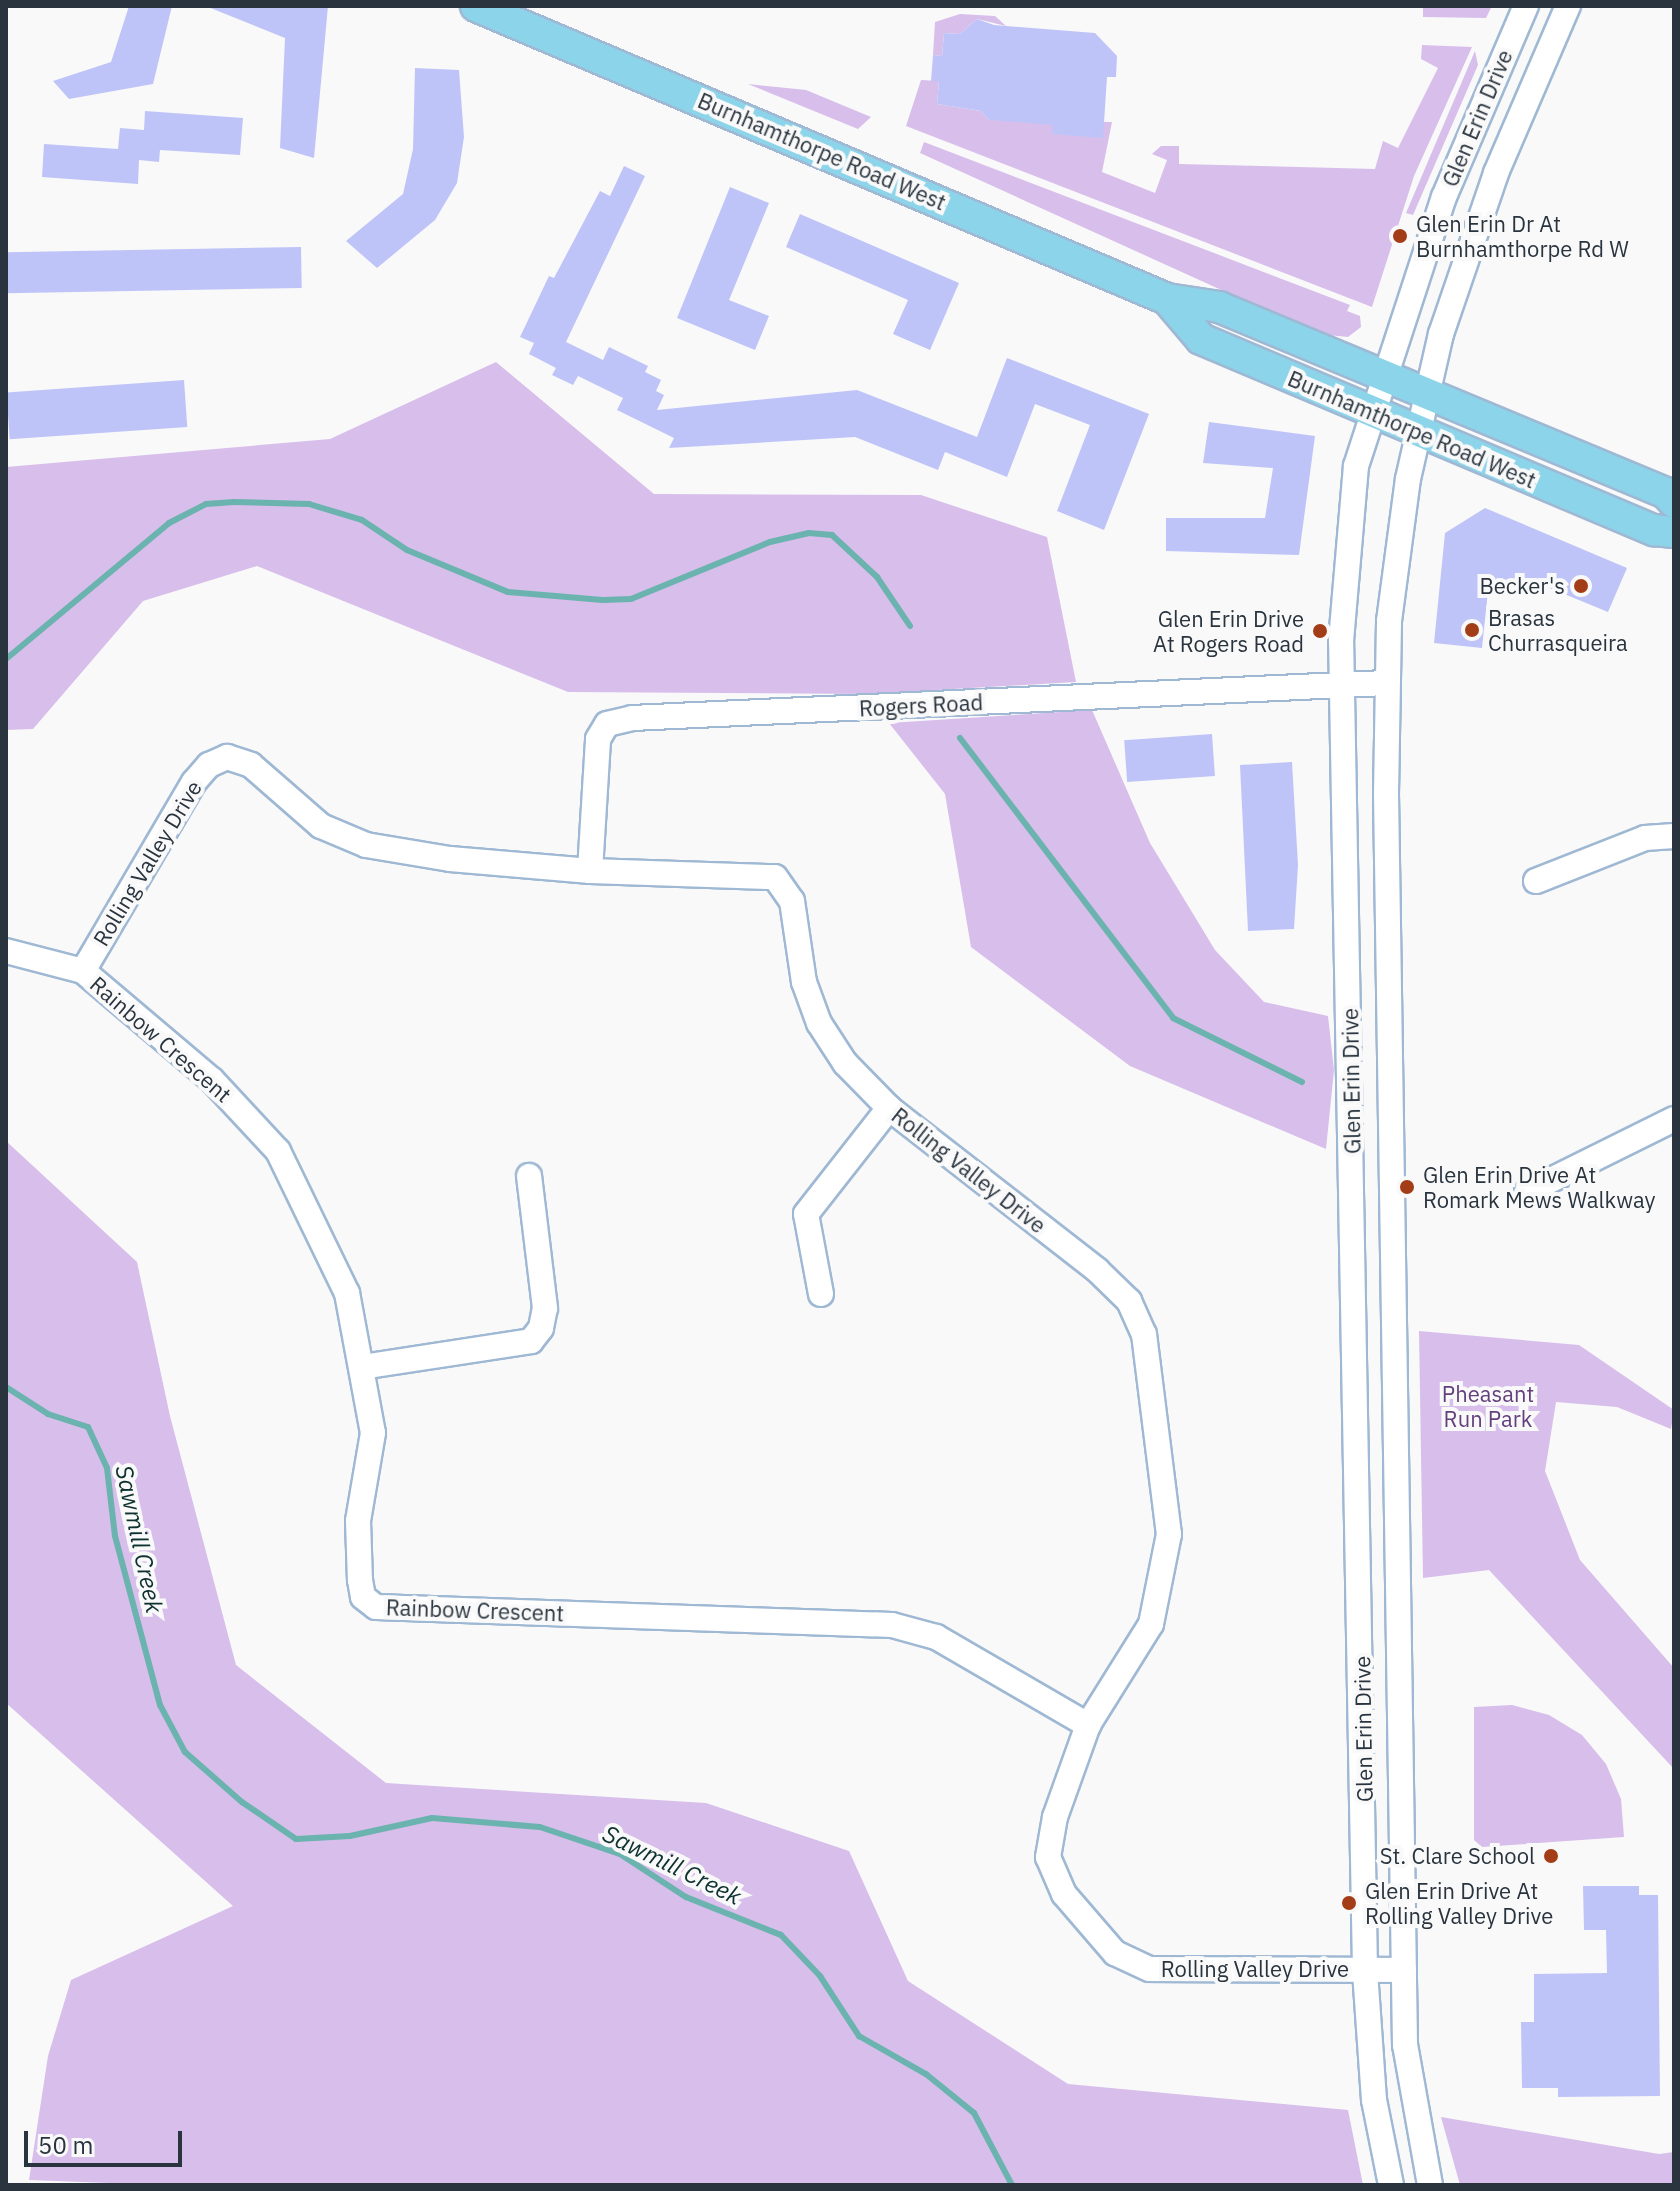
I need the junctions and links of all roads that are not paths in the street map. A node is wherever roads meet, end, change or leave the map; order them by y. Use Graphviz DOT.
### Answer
graph roads {
  1 [pos="476,6"];
  2 [pos="1526,6"];
  3 [pos="1568,6"];
  4 [pos="1167,299"];
  5 [pos="1384,377"];
  6 [pos="1427,395"];
  7 [pos="1373,412"];
  8 [pos="1419,431"];
  9 [pos="1674,502"];
  10 [pos="1674,532"];
  11 [pos="1386,683"];
  12 [pos="1339,685"];
  13 [pos="1674,836"];
  14 [pos="590,871"];
  15 [pos="1536,881"];
  16 [pos="6,951"];
  17 [pos="83,971"];
  18 [pos="889,1108"];
  19 [pos="1674,1119"];
  20 [pos="529,1176"];
  21 [pos="1527,1192"];
  22 [pos="821,1294"];
  23 [pos="362,1367"];
  24 [pos="1088,1725"];
  25 [pos="1365,1970"];
  26 [pos="1404,1970"];
  27 [pos="1389,2180"];
  28 [pos="1430,2185"];
  1 -- 4 [label="main road, Burnhamthorpe Road West"];
  2 -- 5 [label="street, Glen Erin Drive"];
  3 -- 6 [label="street, Glen Erin Drive"];
  4 -- 5 [label="main road, Burnhamthorpe Road West"];
  4 -- 7 [label="main road, Burnhamthorpe Road West"];
  5 -- 6 [label="main road, Burnhamthorpe Road West"];
  5 -- 7 [label="street, Glen Erin Drive"];
  6 -- 8 [label="street, Glen Erin Drive"];
  6 -- 9 [label="main road, Burnhamthorpe Road West"];
  7 -- 8 [label="main road, Burnhamthorpe Road West"];
  7 -- 12 [label="street, Glen Erin Drive"];
  8 -- 10 [label="main road, Burnhamthorpe Road West"];
  8 -- 11 [label="street, Glen Erin Drive"];
  11 -- 12 [label="street, Rogers Road"];
  11 -- 26 [label="street, Glen Erin Drive"];
  12 -- 14 [label="street, Rogers Road"];
  12 -- 25 [label="street, Glen Erin Drive"];
  13 -- 15 [label="street"];
  14 -- 17 [label="street, Rolling Valley Drive"];
  14 -- 18 [label="street, Rolling Valley Drive"];
  16 -- 17 [label="street, Rainbow Crescent"];
  17 -- 23 [label="street, Rainbow Crescent"];
  18 -- 22 [label="street"];
  18 -- 24 [label="street, Rolling Valley Drive"];
  19 -- 21 [label="street"];
  20 -- 23 [label="street"];
  23 -- 24 [label="street, Rainbow Crescent"];
  24 -- 25 [label="street, Rolling Valley Drive"];
  25 -- 26 [label="street, Rolling Valley Drive"];
  25 -- 27 [label="street, Glen Erin Drive"];
  26 -- 28 [label="street, Glen Erin Drive"];
}
